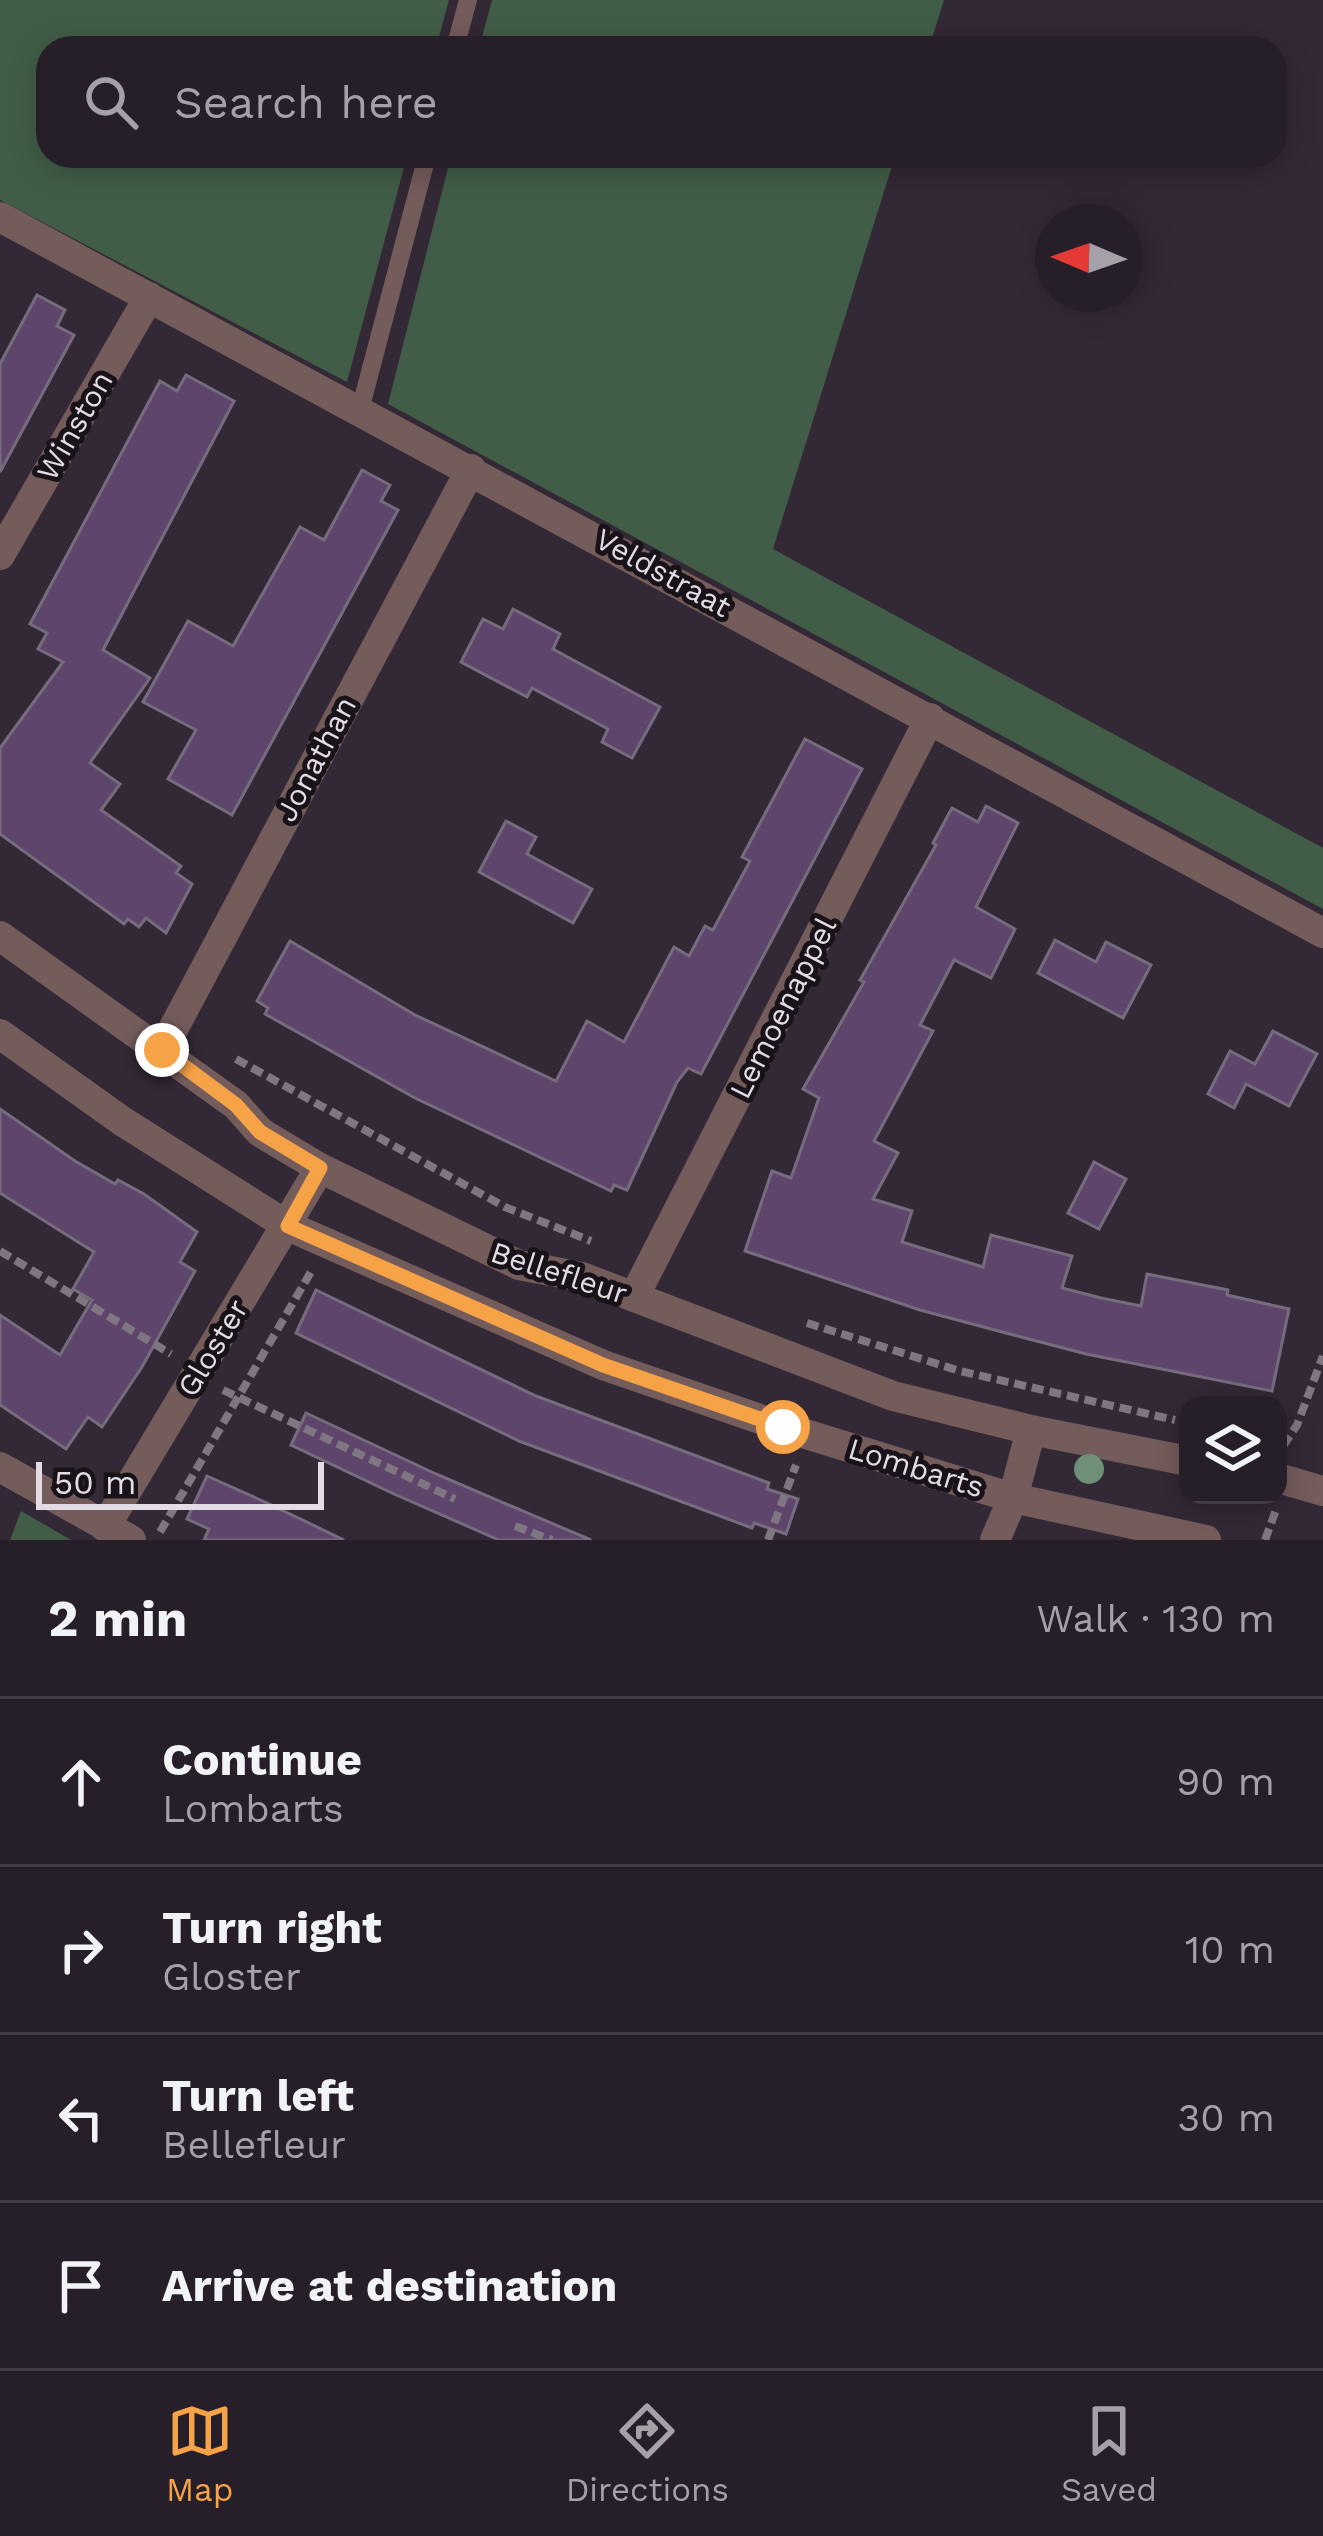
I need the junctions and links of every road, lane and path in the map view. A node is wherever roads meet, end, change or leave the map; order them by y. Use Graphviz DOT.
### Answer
graph roads {
  1 [pos="468,0"];
  2 [pos="458,36"];
  3 [pos="424,168"];
  4 [pos="0,217"];
  5 [pos="149,297"];
  6 [pos="360,410"];
  7 [pos="471,469"];
  8 [pos="0,555"];
  9 [pos="930,718"];
  10 [pos="1323,933"];
  11 [pos="0,936"];
  12 [pos="0,1034"];
  13 [pos="162,1050"];
  14 [pos="226,1052"];
  15 [pos="320,1168"];
  16 [pos="288,1226"];
  17 [pos="328,1242"];
  18 [pos="652,1266"];
  19 [pos="634,1297"];
  20 [pos="802,1321"];
  21 [pos="1323,1356"];
  22 [pos="1179,1421"];
  23 [pos="1030,1430"];
  24 [pos="807,1435"];
  25 [pos="1287,1436"];
  26 [pos="1179,1458"];
  27 [pos="0,1467"];
  28 [pos="1287,1480"];
  29 [pos="1323,1491"];
  30 [pos="1013,1498"];
  31 [pos="514,1526"];
  32 [pos="118,1533"];
  33 [pos="155,1540"];
  34 [pos="552,1540"];
  35 [pos="768,1540"];
  36 [pos="995,1540"];
  37 [pos="1206,1540"];
  1 -- 2 [label="lane"];
  3 -- 6 [label="lane"];
  4 -- 5 [label="street, Veldstraat"];
  5 -- 6 [label="street, Veldstraat"];
  5 -- 8 [label="street, Winston"];
  6 -- 7 [label="street, Veldstraat"];
  7 -- 9 [label="street, Veldstraat"];
  7 -- 13 [label="street, Jonathan"];
  9 -- 10 [label="street, Veldstraat"];
  9 -- 18 [label="street, Lemoenappel"];
  11 -- 13 [label="street, Bellefleur"];
  12 -- 16 [label="street, Lombarts"];
  13 -- 15 [label="street, Bellefleur"];
  14 -- 18 [label="path"];
  15 -- 16 [label="street, Gloster"];
  15 -- 19 [label="street, Bellefleur"];
  16 -- 17 [label="street, Lombarts"];
  16 -- 32 [label="street, Gloster"];
  17 -- 24 [label="street, Lombarts"];
  17 -- 33 [label="path"];
  18 -- 19 [label="street, Lemoenappel"];
  19 -- 23 [label="street, Bellefleur"];
  20 -- 22 [label="path"];
  21 -- 25 [label="path"];
  23 -- 26 [label="street, Bellefleur"];
  23 -- 30 [label="street"];
  24 -- 30 [label="street, Lombarts"];
  24 -- 35 [label="path"];
  27 -- 32 [label="street"];
  28 -- 29 [label="street"];
  30 -- 36 [label="street"];
  30 -- 37 [label="street, Lombarts"];
  31 -- 34 [label="path"];
}
